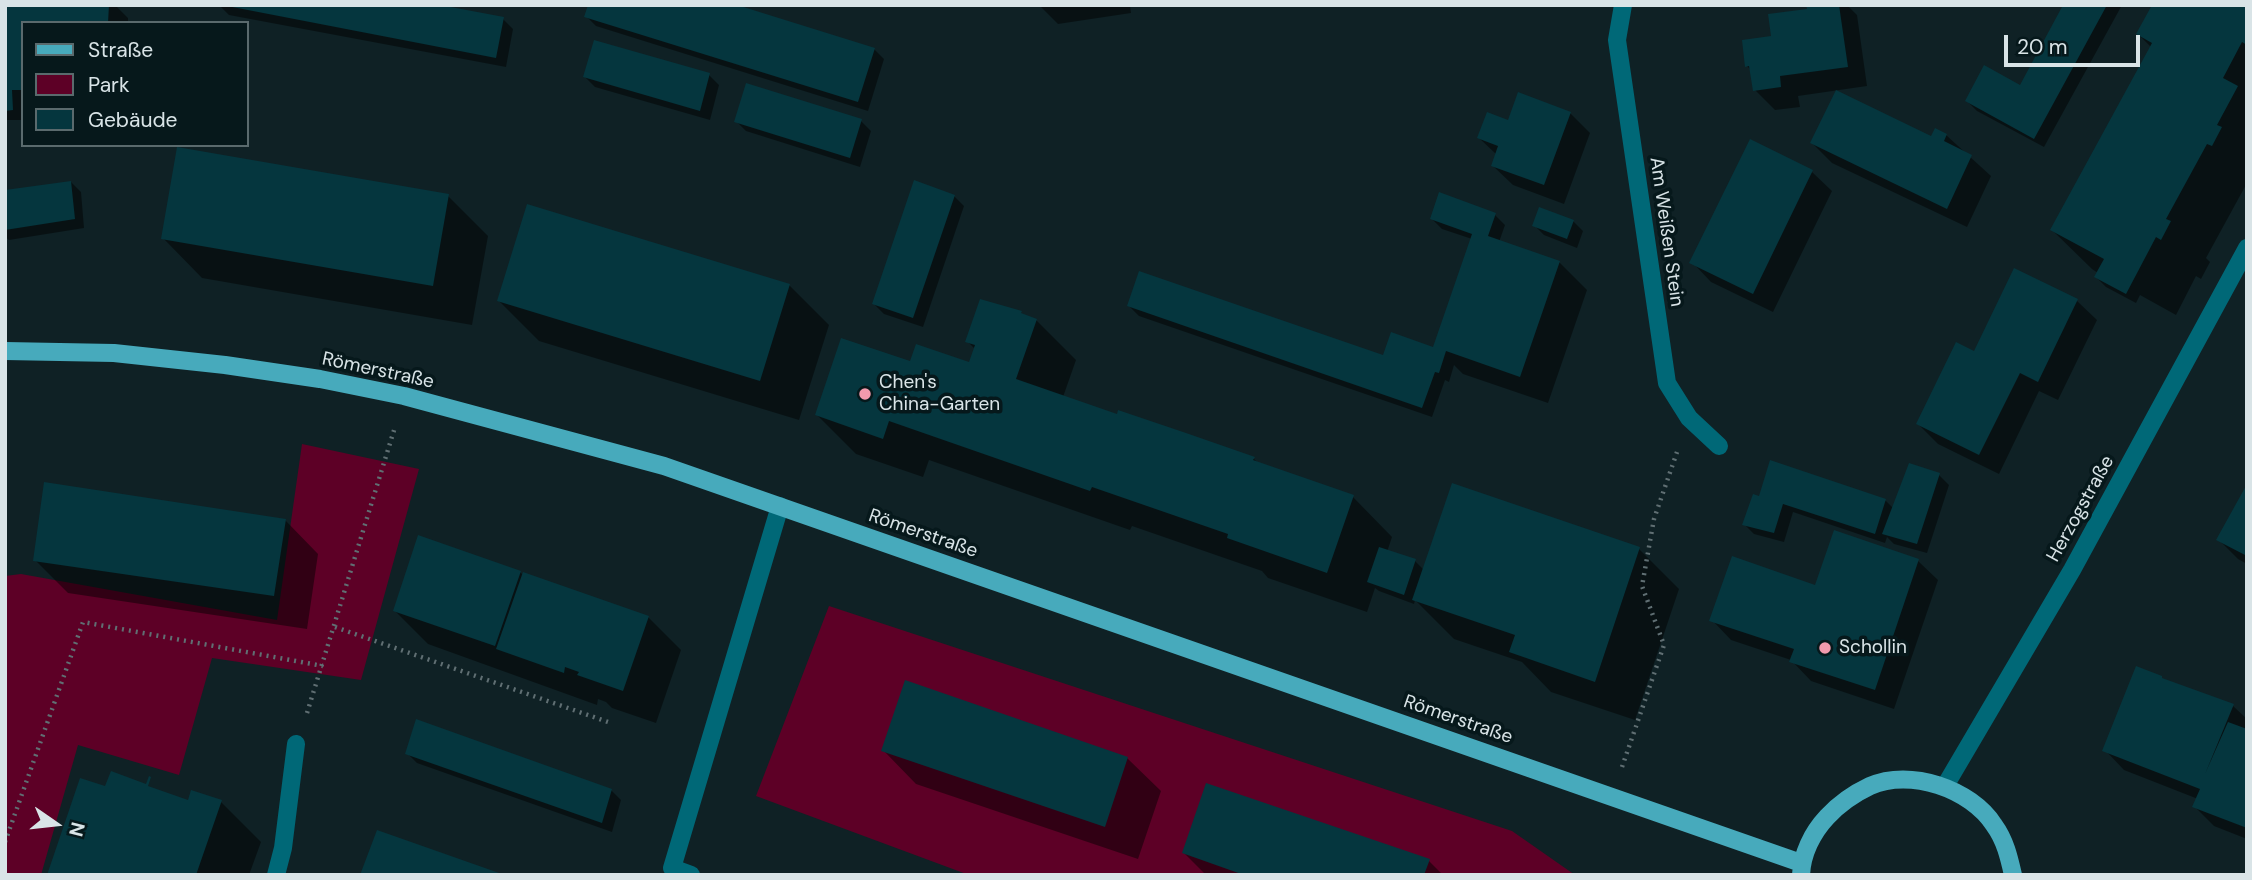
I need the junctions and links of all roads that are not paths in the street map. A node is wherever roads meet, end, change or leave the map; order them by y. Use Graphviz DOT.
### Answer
graph roads {
  1 [pos="1623,5"];
  2 [pos="2247,248"];
  3 [pos="5,351"];
  4 [pos="1719,446"];
  5 [pos="780,506"];
  6 [pos="296,744"];
  7 [pos="1944,786"];
  8 [pos="1801,869"];
  9 [pos="276,875"];
  10 [pos="691,875"];
  11 [pos="2013,875"];
  1 -- 4 [label="street, Am Weißen Stein"];
  2 -- 7 [label="street, Herzogstraße"];
  3 -- 5 [label="main road, Römerstraße"];
  5 -- 8 [label="main road, Römerstraße"];
  5 -- 10 [label="street"];
  6 -- 9 [label="street"];
  7 -- 8 [label="main road"];
  7 -- 11 [label="main road"];
}
